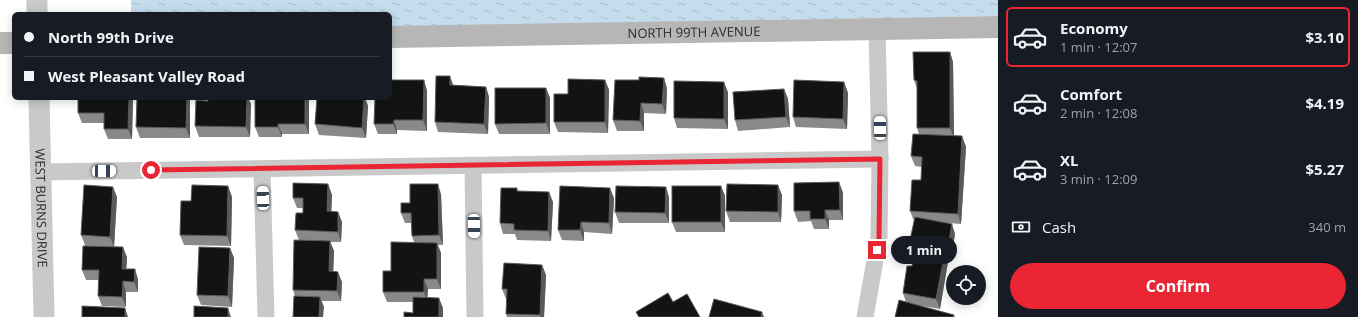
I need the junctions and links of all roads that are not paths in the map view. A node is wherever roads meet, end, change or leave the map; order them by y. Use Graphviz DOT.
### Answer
graph roads {
  1 [pos="37,0"];
  2 [pos="37,12"];
  3 [pos="998,27"];
  4 [pos="877,29"];
  5 [pos="392,37"];
  6 [pos="0,43"];
  7 [pos="12,43"];
  8 [pos="39,100"];
  9 [pos="880,159"];
  10 [pos="473,165"];
  11 [pos="262,169"];
  12 [pos="40,172"];
  13 [pos="44,317"];
  14 [pos="266,317"];
  15 [pos="475,317"];
  16 [pos="865,317"];
  1 -- 2 [label="street"];
  3 -- 4 [label="main road, NORTH 99TH AVENUE"];
  4 -- 5 [label="main road, NORTH 99TH AVENUE"];
  4 -- 9 [label="street"];
  6 -- 7 [label="main road"];
  8 -- 12 [label="street, WEST BURNS DRIVE"];
  9 -- 10 [label="street"];
  9 -- 16 [label="street"];
  10 -- 11 [label="street"];
  10 -- 15 [label="street"];
  11 -- 12 [label="street"];
  11 -- 14 [label="street"];
  12 -- 13 [label="street, WEST BURNS DRIVE"];
}
